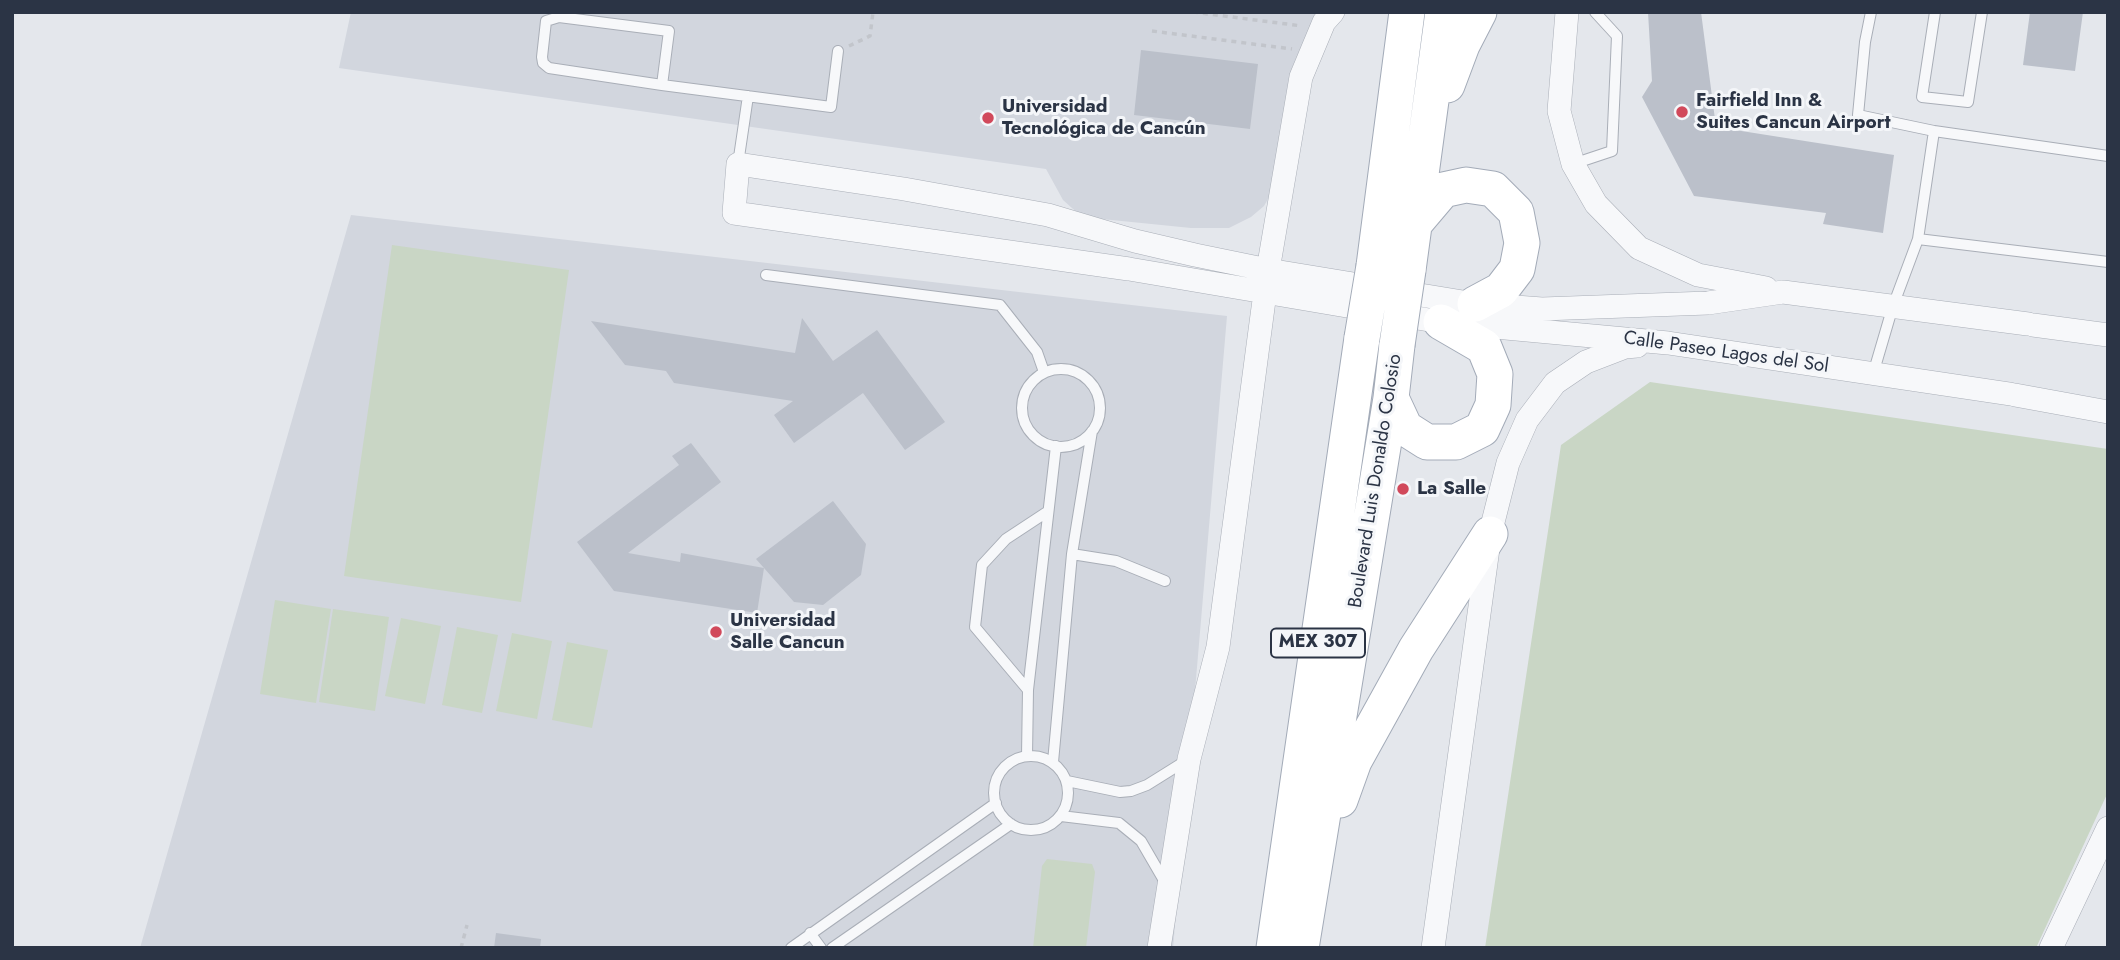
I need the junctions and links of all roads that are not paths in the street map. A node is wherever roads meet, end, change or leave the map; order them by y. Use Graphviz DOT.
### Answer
graph roads {
  1 [pos="1407,12"];
  2 [pos="1443,12"];
  3 [pos="1479,12"];
  4 [pos="1567,12"];
  5 [pos="1595,12"];
  6 [pos="1871,12"];
  7 [pos="1936,12"];
  8 [pos="1982,12"];
  9 [pos="1327,21"];
  10 [pos="838,51"];
  11 [pos="662,85"];
  12 [pos="748,96"];
  13 [pos="1934,131"];
  14 [pos="1424,154"];
  15 [pos="2108,156"];
  16 [pos="738,164"];
  17 [pos="1573,164"];
  18 [pos="1415,223"];
  19 [pos="1918,239"];
  20 [pos="1132,255"];
  21 [pos="2108,262"];
  22 [pos="1391,268"];
  23 [pos="766,275"];
  24 [pos="1268,280"];
  25 [pos="1783,292"];
  26 [pos="1475,304"];
  27 [pos="1893,306"];
  28 [pos="1441,322"];
  29 [pos="2108,335"];
  30 [pos="1668,343"];
  31 [pos="1044,372"];
  32 [pos="1873,374"];
  33 [pos="1391,398"];
  34 [pos="2108,412"];
  35 [pos="1092,431"];
  36 [pos="1056,446"];
  37 [pos="1047,512"];
  38 [pos="1490,534"];
  39 [pos="1072,554"];
  40 [pos="1165,581"];
  41 [pos="1028,690"];
  42 [pos="1027,755"];
  43 [pos="1189,759"];
  44 [pos="1053,762"];
  45 [pos="1067,781"];
  46 [pos="996,803"];
  47 [pos="1061,816"];
  48 [pos="1011,824"];
  49 [pos="2108,828"];
  50 [pos="1312,872"];
  51 [pos="1170,890"];
  52 [pos="810,933"];
  53 [pos="791,948"];
  54 [pos="821,948"];
  55 [pos="832,948"];
  56 [pos="1159,948"];
  57 [pos="1274,948"];
  58 [pos="1301,948"];
  59 [pos="1433,948"];
  60 [pos="2051,948"];
  1 -- 22 [label="main road, Boulevard Luis Donaldo Colosio / MEX 307"];
  2 -- 14 [label="main road, Boulevard Luis Donaldo Colosio / MEX 307"];
  3 -- 14 [label="main road"];
  4 -- 17 [label="street"];
  5 -- 17 [label="lane"];
  6 -- 13 [label="lane"];
  7 -- 8 [label="lane"];
  9 -- 24 [label="street"];
  10 -- 12 [label="lane"];
  11 -- 11 [label="lane"];
  11 -- 12 [label="lane"];
  12 -- 16 [label="lane"];
  13 -- 15 [label="lane"];
  13 -- 19 [label="lane"];
  14 -- 18 [label="main road, Boulevard Luis Donaldo Colosio / MEX 307"];
  16 -- 20 [label="street"];
  16 -- 20 [label="street"];
  17 -- 25 [label="street"];
  18 -- 22 [label="main road, Boulevard Luis Donaldo Colosio / MEX 307"];
  18 -- 26 [label="main road"];
  19 -- 21 [label="lane"];
  19 -- 27 [label="lane"];
  20 -- 24 [label="street"];
  22 -- 33 [label="main road, Boulevard Luis Donaldo Colosio / MEX 307, bridge"];
  22 -- 57 [label="main road, Boulevard Luis Donaldo Colosio / MEX 307, bridge"];
  23 -- 31 [label="lane"];
  24 -- 26 [label="street, Calle Paseo Lagos del Sol"];
  24 -- 28 [label="street, Calle Paseo Lagos del Sol"];
  24 -- 43 [label="street"];
  25 -- 26 [label="street, Calle Paseo Lagos del Sol"];
  25 -- 27 [label="street, Calle Paseo Lagos del Sol"];
  27 -- 29 [label="street, Calle Paseo Lagos del Sol"];
  27 -- 32 [label="lane"];
  28 -- 30 [label="street, Calle Paseo Lagos del Sol"];
  28 -- 33 [label="main road"];
  30 -- 32 [label="street, Calle Paseo Lagos del Sol"];
  30 -- 38 [label="street"];
  31 -- 35 [label="lane"];
  31 -- 36 [label="lane"];
  32 -- 34 [label="street, Calle Paseo Lagos del Sol"];
  33 -- 50 [label="main road, Boulevard Luis Donaldo Colosio / MEX 307"];
  35 -- 36 [label="lane"];
  35 -- 39 [label="lane"];
  36 -- 37 [label="lane"];
  37 -- 41 [label="lane"];
  37 -- 41 [label="lane"];
  38 -- 50 [label="main road"];
  38 -- 59 [label="street"];
  39 -- 40 [label="lane"];
  39 -- 44 [label="lane"];
  41 -- 42 [label="lane"];
  42 -- 44 [label="lane"];
  42 -- 46 [label="lane"];
  43 -- 45 [label="lane"];
  43 -- 51 [label="street"];
  44 -- 45 [label="lane"];
  45 -- 47 [label="lane"];
  46 -- 48 [label="lane"];
  46 -- 52 [label="lane"];
  47 -- 48 [label="lane"];
  47 -- 51 [label="lane"];
  48 -- 55 [label="lane"];
  49 -- 60 [label="street"];
  50 -- 58 [label="main road, Boulevard Luis Donaldo Colosio / MEX 307"];
  51 -- 56 [label="street"];
  52 -- 53 [label="lane"];
  52 -- 54 [label="lane"];
}
